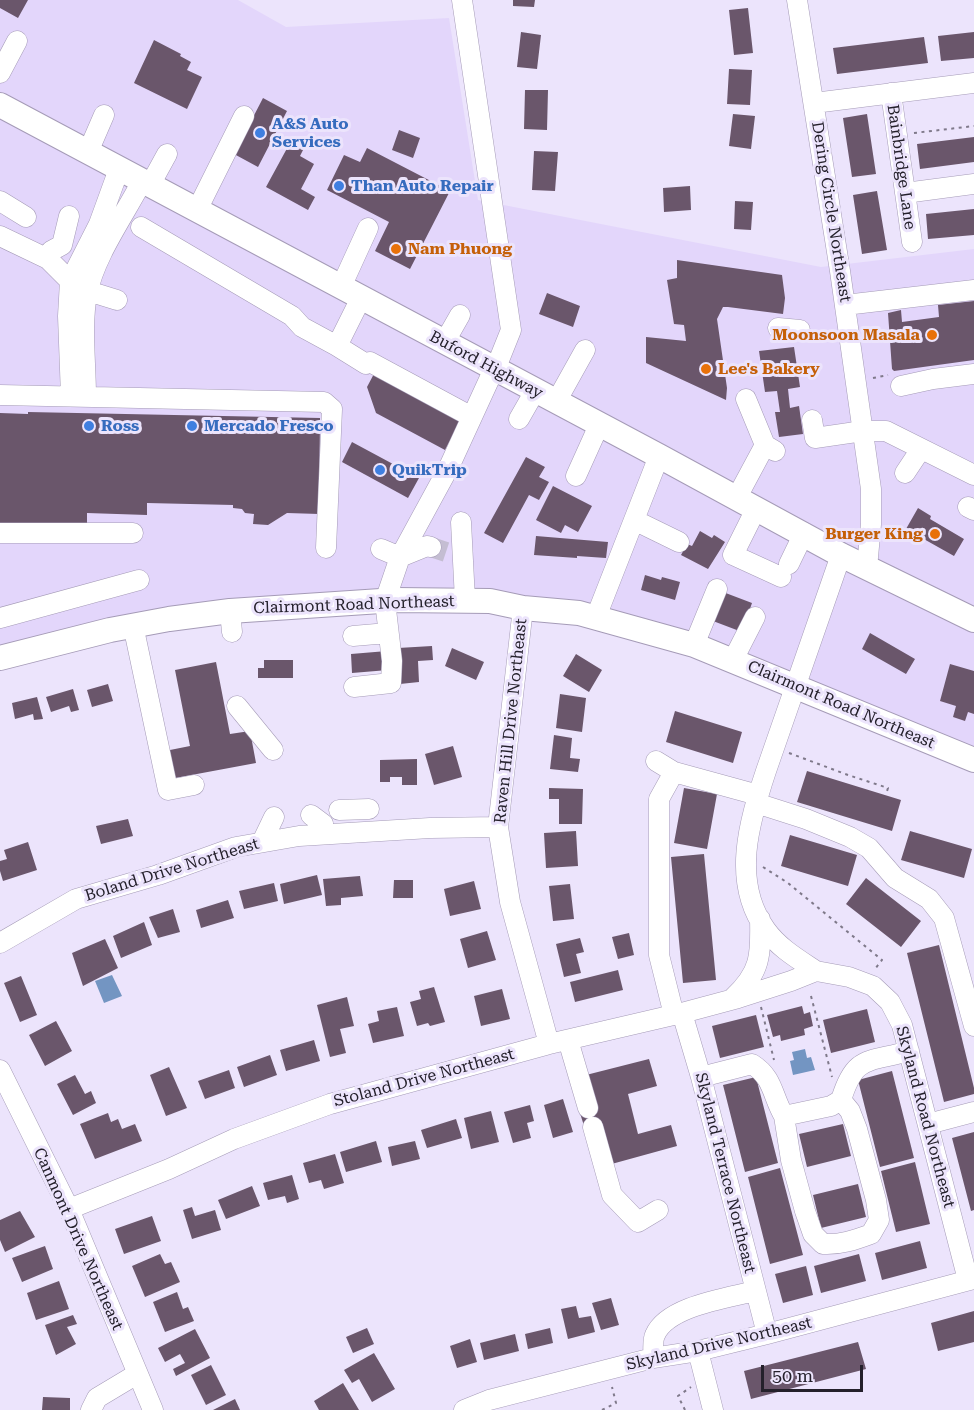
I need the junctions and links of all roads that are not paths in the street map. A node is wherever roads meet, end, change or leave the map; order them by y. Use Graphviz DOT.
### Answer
graph roads {
  1 [pos="462,0"];
  2 [pos="797,0"];
  3 [pos="17,41"];
  4 [pos="0,73"];
  5 [pos="974,83"];
  6 [pos="891,93"];
  7 [pos="814,103"];
  8 [pos="0,105"];
  9 [pos="104,115"];
  10 [pos="244,116"];
  11 [pos="88,152"];
  12 [pos="167,154"];
  13 [pos="119,169"];
  14 [pos="146,183"];
  15 [pos="974,184"];
  16 [pos="904,193"];
  17 [pos="0,201"];
  18 [pos="197,210"];
  19 [pos="69,216"];
  20 [pos="26,217"];
  21 [pos="141,227"];
  22 [pos="368,228"];
  23 [pos="0,236"];
  24 [pos="912,242"];
  25 [pos="48,259"];
  26 [pos="70,281"];
  27 [pos="974,290"];
  28 [pos="88,291"];
  29 [pos="351,293"];
  30 [pos="117,300"];
  31 [pos="845,305"];
  32 [pos="460,315"];
  33 [pos="778,328"];
  34 [pos="800,330"];
  35 [pos="444,343"];
  36 [pos="337,346"];
  37 [pos="585,350"];
  38 [pos="494,369"];
  39 [pos="974,374"];
  40 [pos="901,386"];
  41 [pos="0,395"];
  42 [pos="79,397"];
  43 [pos="546,397"];
  44 [pos="746,399"];
  45 [pos="472,417"];
  46 [pos="519,419"];
  47 [pos="812,420"];
  48 [pos="599,425"];
  49 [pos="863,431"];
  50 [pos="921,448"];
  51 [pos="659,456"];
  52 [pos="905,473"];
  53 [pos="974,475"];
  54 [pos="576,476"];
  55 [pos="746,504"];
  56 [pos="634,520"];
  57 [pos="461,522"];
  58 [pos="0,532"];
  59 [pos="133,533"];
  60 [pos="804,533"];
  61 [pos="680,542"];
  62 [pos="326,548"];
  63 [pos="381,549"];
  64 [pos="446,552"];
  65 [pos="841,555"];
  66 [pos="400,557"];
  67 [pos="867,567"];
  68 [pos="139,580"];
  69 [pos="717,589"];
  70 [pos="465,600"];
  71 [pos="385,601"];
  72 [pos="523,608"];
  73 [pos="596,617"];
  74 [pos="755,617"];
  75 [pos="0,618"];
  76 [pos="974,620"];
  77 [pos="133,625"];
  78 [pos="388,633"];
  79 [pos="353,636"];
  80 [pos="694,645"];
  81 [pos="0,658"];
  82 [pos="733,660"];
  83 [pos="354,687"];
  84 [pos="796,687"];
  85 [pos="237,706"];
  86 [pos="273,750"];
  87 [pos="974,760"];
  88 [pos="656,761"];
  89 [pos="674,772"];
  90 [pos="194,785"];
  91 [pos="757,799"];
  92 [pos="339,810"];
  93 [pos="311,814"];
  94 [pos="274,817"];
  95 [pos="498,827"];
  96 [pos="369,832"];
  97 [pos="322,834"];
  98 [pos="262,842"];
  99 [pos="760,919"];
  100 [pos="0,943"];
  101 [pos="816,971"];
  102 [pos="731,1000"];
  103 [pos="678,1014"];
  104 [pos="974,1026"];
  105 [pos="559,1042"];
  106 [pos="909,1051"];
  107 [pos="0,1070"];
  108 [pos="701,1077"];
  109 [pos="841,1100"];
  110 [pos="974,1112"];
  111 [pos="784,1116"];
  112 [pos="928,1124"];
  113 [pos="69,1209"];
  114 [pos="658,1210"];
  115 [pos="971,1279"];
  116 [pos="755,1291"];
  117 [pos="767,1334"];
  118 [pos="698,1351"];
  119 [pos="653,1358"];
  120 [pos="137,1374"];
  121 [pos="91,1410"];
  122 [pos="153,1410"];
  123 [pos="464,1410"];
  124 [pos="713,1410"];
  1 -- 38 [label="street"];
  2 -- 7 [label="street, Dering Circle Northeast"];
  3 -- 4 [label="street"];
  5 -- 6 [label="street"];
  6 -- 7 [label="street"];
  6 -- 16 [label="street, Bainbridge Lane"];
  7 -- 31 [label="street, Dering Circle Northeast"];
  8 -- 11 [label="main road, Buford Highway"];
  9 -- 11 [label="street"];
  10 -- 18 [label="street"];
  11 -- 13 [label="main road, Buford Highway"];
  12 -- 14 [label="street"];
  13 -- 14 [label="main road, Buford Highway"];
  13 -- 26 [label="street"];
  14 -- 18 [label="main road, Buford Highway"];
  14 -- 28 [label="street"];
  15 -- 16 [label="street"];
  16 -- 24 [label="street, Bainbridge Lane"];
  17 -- 20 [label="street"];
  18 -- 29 [label="main road, Buford Highway"];
  19 -- 25 [label="street"];
  21 -- 36 [label="street"];
  22 -- 29 [label="street"];
  23 -- 25 [label="street"];
  25 -- 26 [label="street"];
  26 -- 28 [label="street"];
  26 -- 42 [label="street"];
  27 -- 31 [label="street"];
  28 -- 30 [label="street"];
  28 -- 42 [label="street"];
  29 -- 35 [label="main road, Buford Highway"];
  29 -- 36 [label="street"];
  31 -- 49 [label="street, Dering Circle Northeast"];
  32 -- 35 [label="street"];
  33 -- 34 [label="street"];
  35 -- 38 [label="main road, Buford Highway"];
  36 -- 45 [label="street"];
  37 -- 43 [label="street"];
  38 -- 43 [label="main road, Buford Highway"];
  38 -- 45 [label="street"];
  39 -- 40 [label="street"];
  41 -- 42 [label="street"];
  42 -- 62 [label="street"];
  43 -- 46 [label="street"];
  43 -- 48 [label="main road, Buford Highway"];
  44 -- 55 [label="street"];
  45 -- 66 [label="street"];
  47 -- 49 [label="street"];
  48 -- 51 [label="main road, Buford Highway"];
  48 -- 54 [label="street"];
  49 -- 50 [label="street"];
  49 -- 67 [label="street, Dering Circle Northeast"];
  50 -- 52 [label="street"];
  50 -- 53 [label="street"];
  51 -- 55 [label="main road, Buford Highway"];
  51 -- 56 [label="street"];
  55 -- 60 [label="main road, Buford Highway"];
  55 -- 60 [label="street"];
  56 -- 61 [label="street"];
  56 -- 73 [label="street"];
  57 -- 64 [label="street"];
  58 -- 59 [label="street"];
  60 -- 65 [label="main road, Buford Highway"];
  63 -- 66 [label="street"];
  64 -- 66 [label="street"];
  64 -- 70 [label="street"];
  65 -- 67 [label="main road, Buford Highway"];
  65 -- 84 [label="street, Skyland Road Northeast"];
  66 -- 71 [label="street"];
  67 -- 76 [label="main road, Buford Highway"];
  68 -- 75 [label="street"];
  69 -- 80 [label="street"];
  70 -- 71 [label="main road, Clairmont Road Northeast"];
  70 -- 72 [label="main road, Clairmont Road Northeast"];
  71 -- 77 [label="main road, Clairmont Road Northeast"];
  71 -- 78 [label="street"];
  72 -- 73 [label="main road, Clairmont Road Northeast"];
  72 -- 95 [label="street, Raven Hill Drive Northeast"];
  73 -- 80 [label="main road, Clairmont Road Northeast"];
  74 -- 82 [label="street"];
  77 -- 81 [label="main road, Clairmont Road Northeast"];
  77 -- 90 [label="street"];
  78 -- 79 [label="street"];
  78 -- 83 [label="street"];
  80 -- 82 [label="main road, Clairmont Road Northeast"];
  82 -- 84 [label="main road, Clairmont Road Northeast"];
  84 -- 87 [label="main road, Clairmont Road Northeast"];
  84 -- 91 [label="street, Skyland Road Northeast"];
  85 -- 86 [label="street"];
  88 -- 89 [label="street"];
  89 -- 91 [label="street"];
  89 -- 103 [label="street, Skyland Terrace Northeast"];
  91 -- 99 [label="street, Skyland Road Northeast"];
  91 -- 104 [label="street"];
  92 -- 96 [label="street"];
  93 -- 97 [label="street"];
  94 -- 98 [label="street"];
  95 -- 96 [label="street, Boland Drive Northeast"];
  95 -- 105 [label="street, Raven Hill Drive Northeast"];
  96 -- 97 [label="street, Boland Drive Northeast"];
  97 -- 98 [label="street, Boland Drive Northeast"];
  98 -- 100 [label="street, Boland Drive Northeast"];
  99 -- 101 [label="street, Skyland Road Northeast"];
  99 -- 102 [label="street"];
  101 -- 102 [label="street, Stoland Drive Northeast"];
  101 -- 106 [label="street, Skyland Road Northeast"];
  102 -- 103 [label="street, Stoland Drive Northeast"];
  103 -- 105 [label="street, Stoland Drive Northeast"];
  103 -- 108 [label="street, Skyland Terrace Northeast"];
  105 -- 113 [label="street, Stoland Drive Northeast"];
  105 -- 114 [label="street, Raven Hill Drive Northeast"];
  106 -- 109 [label="street"];
  106 -- 112 [label="street, Skyland Road Northeast"];
  107 -- 113 [label="street, Canmont Drive Northeast"];
  108 -- 111 [label="street"];
  108 -- 116 [label="street, Skyland Terrace Northeast"];
  109 -- 111 [label="street"];
  109 -- 111 [label="street"];
  110 -- 112 [label="street"];
  112 -- 115 [label="street, Skyland Road Northeast"];
  113 -- 120 [label="street, Canmont Drive Northeast"];
  115 -- 117 [label="street, Skyland Drive Northeast"];
  116 -- 117 [label="street, Skyland Terrace Northeast"];
  116 -- 119 [label="street"];
  117 -- 118 [label="street, Skyland Drive Northeast"];
  118 -- 119 [label="street, Skyland Drive Northeast"];
  118 -- 124 [label="street"];
  119 -- 123 [label="street, Skyland Drive Northeast"];
  120 -- 121 [label="street"];
  120 -- 122 [label="street, Canmont Drive Northeast"];
}
